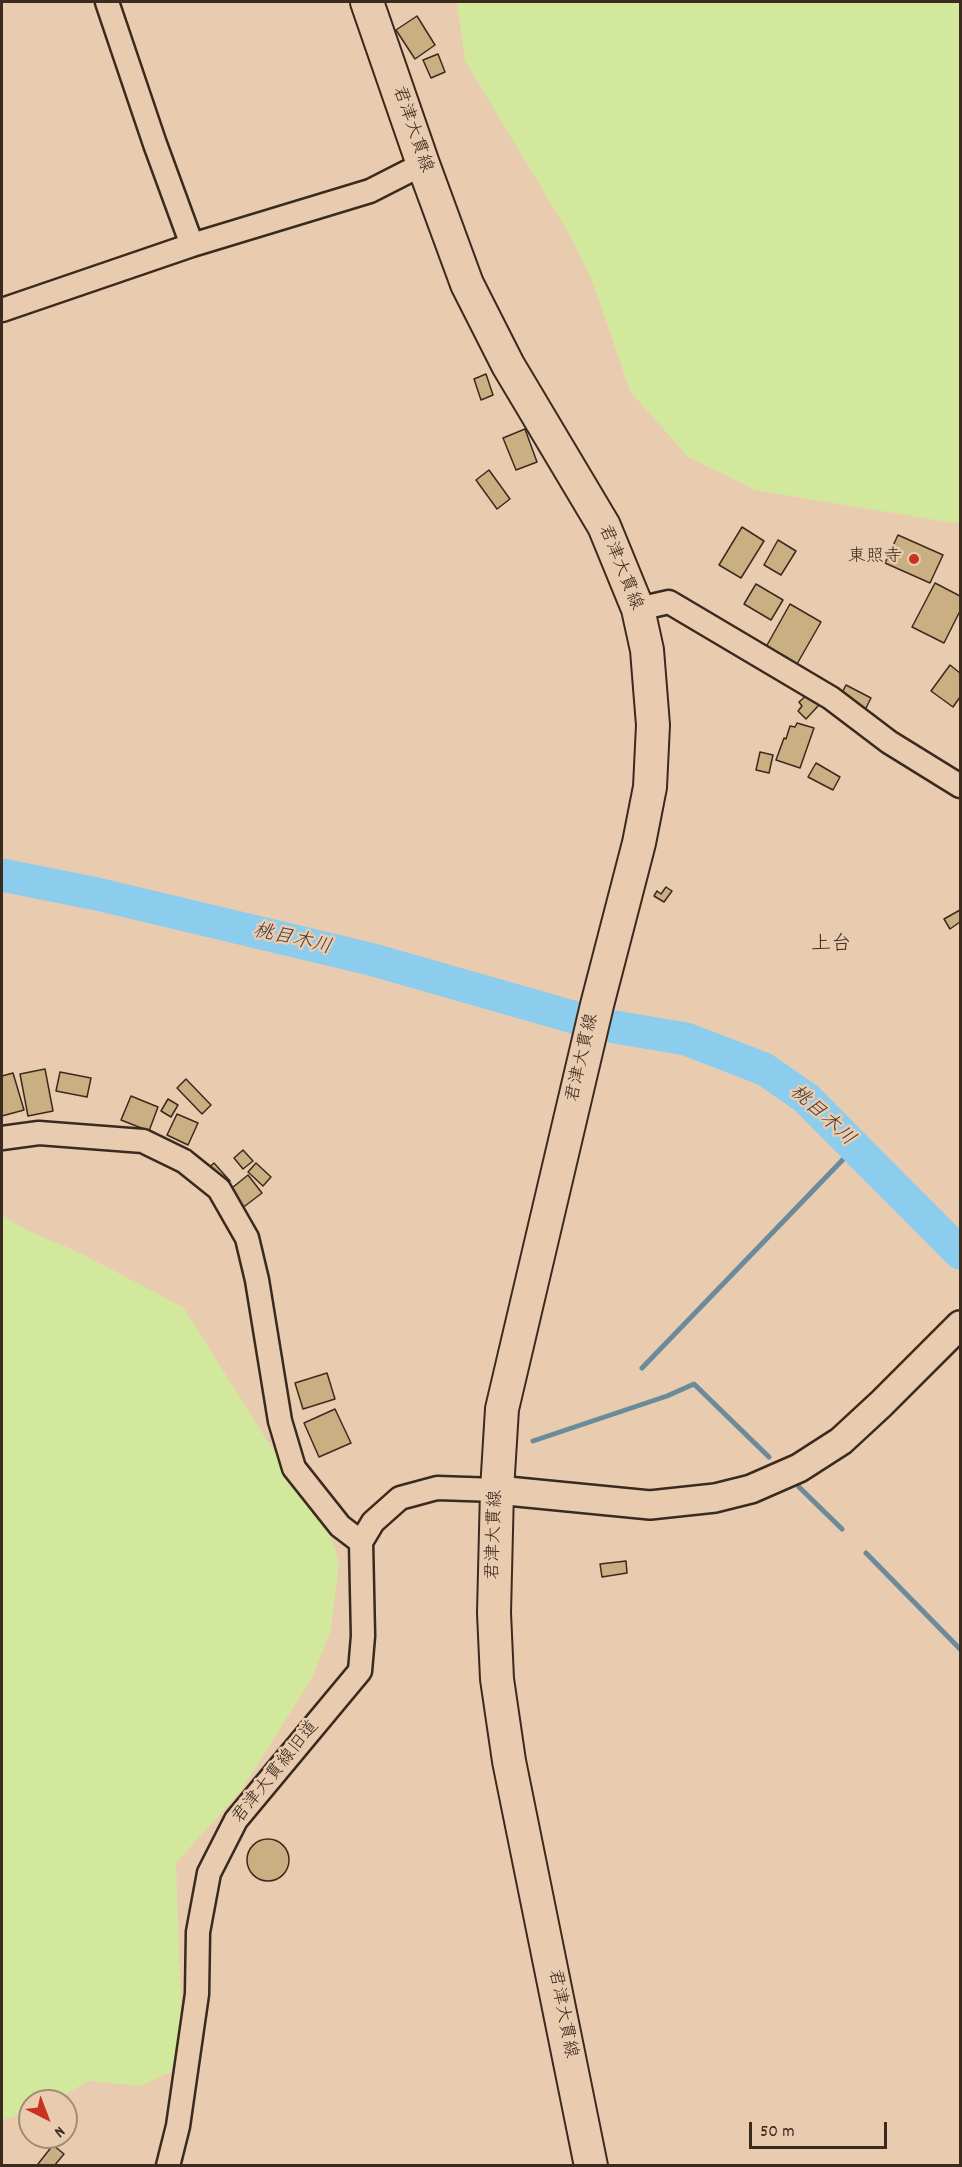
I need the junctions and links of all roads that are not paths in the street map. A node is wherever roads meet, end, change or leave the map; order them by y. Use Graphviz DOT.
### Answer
graph roads {
  1 [pos="107,2"];
  2 [pos="367,2"];
  3 [pos="423,164"];
  4 [pos="192,245"];
  5 [pos="2,310"];
  6 [pos="638,609"];
  7 [pos="960,786"];
  8 [pos="2,1138"];
  9 [pos="960,1325"];
  10 [pos="497,1490"];
  11 [pos="361,1542"];
  12 [pos="168,2166"];
  13 [pos="591,2166"];
  1 -- 4 [label="street"];
  2 -- 3 [label="main road, 君津大貫線"];
  3 -- 4 [label="street"];
  3 -- 6 [label="main road, 君津大貫線"];
  4 -- 5 [label="street"];
  6 -- 7 [label="street"];
  6 -- 10 [label="main road, 君津大貫線"];
  8 -- 11 [label="street"];
  9 -- 10 [label="street"];
  10 -- 11 [label="street"];
  10 -- 13 [label="main road, 君津大貫線"];
  11 -- 12 [label="street, 君津大貫線旧道"];
}
